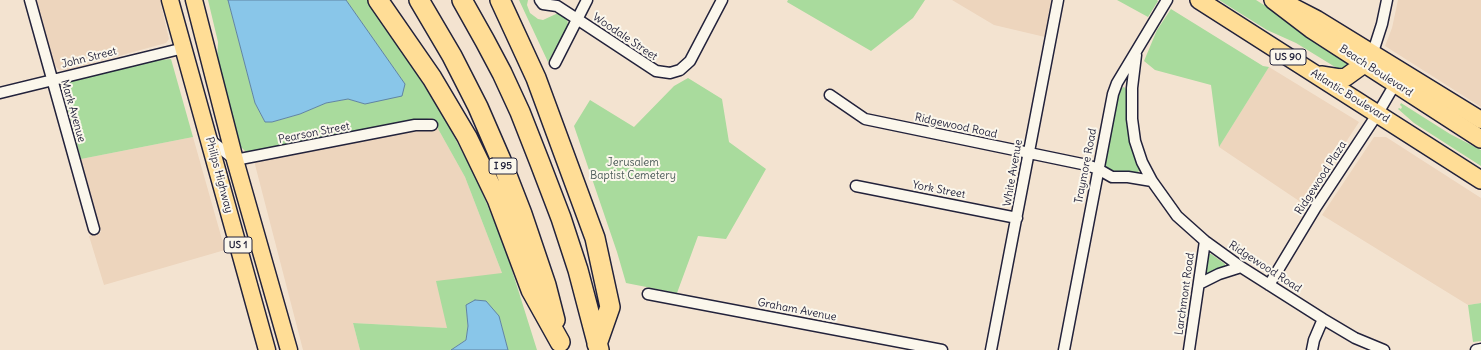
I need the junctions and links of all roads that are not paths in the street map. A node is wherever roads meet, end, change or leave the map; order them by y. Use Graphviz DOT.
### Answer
graph roads {
  1 [pos="30,0"];
  2 [pos="170,0"];
  3 [pos="194,0"];
  4 [pos="378,0"];
  5 [pos="420,0"];
  6 [pos="462,0"];
  7 [pos="500,0"];
  8 [pos="540,0"];
  9 [pos="587,0"];
  10 [pos="722,0"];
  11 [pos="1058,0"];
  12 [pos="1167,0"];
  13 [pos="1199,0"];
  14 [pos="1272,0"];
  15 [pos="1280,0"];
  16 [pos="1387,0"];
  17 [pos="577,19"];
  18 [pos="184,48"];
  19 [pos="1137,51"];
  20 [pos="1368,58"];
  21 [pos="555,63"];
  22 [pos="1315,74"];
  23 [pos="52,80"];
  24 [pos="1395,84"];
  25 [pos="0,93"];
  26 [pos="830,95"];
  27 [pos="1378,113"];
  28 [pos="1481,120"];
  29 [pos="432,125"];
  30 [pos="1481,139"];
  31 [pos="209,140"];
  32 [pos="1028,153"];
  33 [pos="235,160"];
  34 [pos="1098,169"];
  35 [pos="1481,180"];
  36 [pos="1152,181"];
  37 [pos="856,186"];
  38 [pos="1017,218"];
  39 [pos="94,229"];
  40 [pos="1205,241"];
  41 [pos="1241,267"];
  42 [pos="1199,284"];
  43 [pos="1269,285"];
  44 [pos="648,294"];
  45 [pos="1323,319"];
  46 [pos="561,346"];
  47 [pos="598,347"];
  48 [pos="1481,349"];
  49 [pos="267,350"];
  50 [pos="289,350"];
  51 [pos="942,350"];
  52 [pos="991,350"];
  53 [pos="1064,350"];
  54 [pos="1189,350"];
  55 [pos="1312,350"];
  56 [pos="1384,350"];
  57 [pos="1476,350"];
  1 -- 23 [label="street, Mark Avenue"];
  2 -- 18 [label="main road, Philips Highway / US 1"];
  3 -- 33 [label="main road, Philips Highway / US 1"];
  4 -- 46 [label="highway"];
  5 -- 46 [label="highway, I 95"];
  6 -- 47 [label="highway"];
  7 -- 47 [label="highway"];
  8 -- 17 [label="street, Woodale Street"];
  9 -- 17 [label="street"];
  10 -- 17 [label="street, Woodale Street"];
  11 -- 32 [label="street, White Avenue"];
  12 -- 19 [label="street, Traymore Road"];
  13 -- 22 [label="highway, Atlantic Boulevard / US 90"];
  14 -- 20 [label="highway, Beach Boulevard"];
  15 -- 20 [label="main road"];
  16 -- 20 [label="street"];
  17 -- 21 [label="street"];
  18 -- 23 [label="street, John Street"];
  18 -- 31 [label="main road, Philips Highway / US 1"];
  19 -- 34 [label="street, Traymore Road"];
  19 -- 36 [label="street, Ridgewood Road"];
  20 -- 22 [label="highway"];
  20 -- 24 [label="highway, Beach Boulevard"];
  20 -- 28 [label="main road"];
  22 -- 27 [label="highway, Atlantic Boulevard / US 90"];
  23 -- 25 [label="street, John Street"];
  23 -- 39 [label="street, Mark Avenue"];
  24 -- 27 [label="street, Ridgewood Plaza"];
  24 -- 30 [label="highway, Beach Boulevard"];
  26 -- 32 [label="street, Ridgewood Road"];
  27 -- 35 [label="highway, Atlantic Boulevard / US 90"];
  27 -- 43 [label="street, Ridgewood Plaza"];
  29 -- 33 [label="street, Pearson Street"];
  31 -- 33 [label="street"];
  31 -- 49 [label="main road, Philips Highway / US 1"];
  32 -- 34 [label="street, Ridgewood Road"];
  32 -- 38 [label="street, White Avenue"];
  33 -- 50 [label="main road, Philips Highway / US 1"];
  34 -- 36 [label="street, Ridgewood Road"];
  34 -- 53 [label="street, Traymore Road"];
  36 -- 40 [label="street, Ridgewood Road"];
  37 -- 38 [label="street, York Street"];
  38 -- 52 [label="street, White Avenue"];
  40 -- 41 [label="street, Ridgewood Road"];
  40 -- 42 [label="street, Larchmont Road"];
  41 -- 42 [label="street"];
  41 -- 43 [label="street, Ridgewood Road"];
  42 -- 54 [label="street, Larchmont Road"];
  43 -- 45 [label="street, Ridgewood Road"];
  44 -- 51 [label="street, Graham Avenue"];
  45 -- 55 [label="street"];
  45 -- 56 [label="street, Ridgewood Road"];
  48 -- 57 [label="street"];
}
